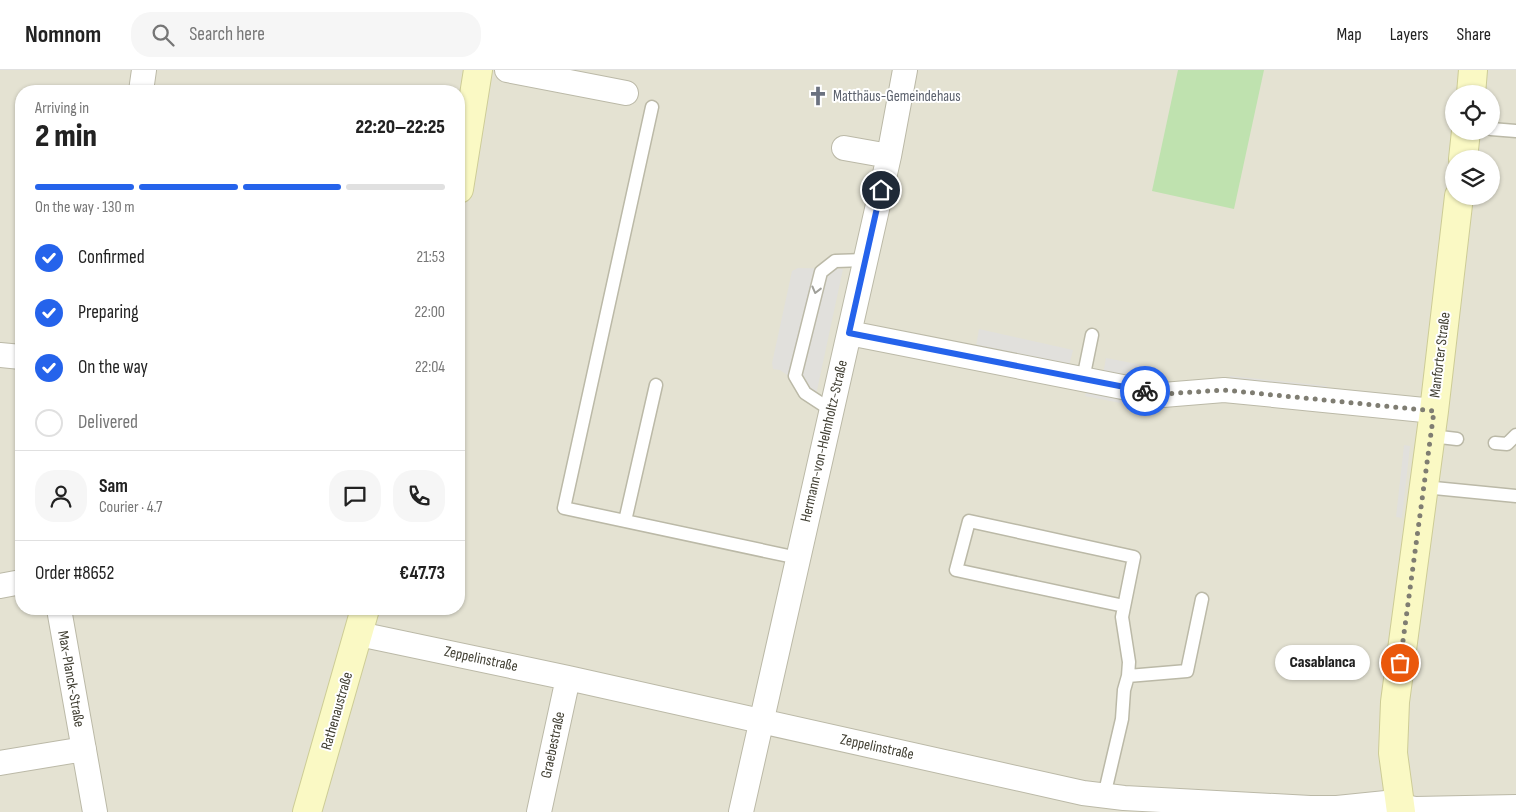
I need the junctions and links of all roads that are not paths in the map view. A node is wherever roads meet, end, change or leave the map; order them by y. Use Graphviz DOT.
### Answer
graph roads {
  1 [pos="144,70"];
  2 [pos="478,70"];
  3 [pos="506,70"];
  4 [pos="905,70"];
  5 [pos="1474,70"];
  6 [pos="142,85"];
  7 [pos="1472,85"];
  8 [pos="626,92"];
  9 [pos="652,107"];
  10 [pos="1500,130"];
  11 [pos="1516,131"];
  12 [pos="844,148"];
  13 [pos="889,156"];
  14 [pos="465,158"];
  15 [pos="1458,205"];
  16 [pos="865,260"];
  17 [pos="849,333"];
  18 [pos="1092,335"];
  19 [pos="0,355"];
  20 [pos="15,356"];
  21 [pos="1083,379"];
  22 [pos="656,386"];
  23 [pos="831,410"];
  24 [pos="1432,423"];
  25 [pos="1516,435"];
  26 [pos="1457,439"];
  27 [pos="1495,443"];
  28 [pos="1424,487"];
  29 [pos="1516,496"];
  30 [pos="625,522"];
  31 [pos="798,558"];
  32 [pos="15,583"];
  33 [pos="0,586"];
  34 [pos="1202,599"];
  35 [pos="1124,606"];
  36 [pos="60,615"];
  37 [pos="362,622"];
  38 [pos="1128,676"];
  39 [pos="568,678"];
  40 [pos="760,721"];
  41 [pos="84,749"];
  42 [pos="0,764"];
  43 [pos="1102,804"];
  44 [pos="1516,807"];
  45 [pos="1401,809"];
  46 [pos="95,812"];
  47 [pos="307,812"];
  48 [pos="539,812"];
  49 [pos="741,812"];
  1 -- 6 [label="street"];
  2 -- 14 [label="street"];
  3 -- 8 [label="street"];
  4 -- 13 [label="street, Hermann-von-Helmholtz-Straße"];
  5 -- 7 [label="street"];
  9 -- 30 [label="lane"];
  10 -- 11 [label="lane"];
  12 -- 13 [label="street"];
  13 -- 16 [label="street, Hermann-von-Helmholtz-Straße"];
  15 -- 24 [label="street, Manforter Straße"];
  16 -- 17 [label="street, Hermann-von-Helmholtz-Straße"];
  16 -- 23 [label="lane, one-way"];
  17 -- 21 [label="street"];
  17 -- 23 [label="street, Hermann-von-Helmholtz-Straße"];
  18 -- 21 [label="lane"];
  19 -- 20 [label="street"];
  21 -- 24 [label="street"];
  22 -- 30 [label="lane"];
  23 -- 31 [label="street, Hermann-von-Helmholtz-Straße"];
  24 -- 26 [label="lane"];
  24 -- 28 [label="street, Manforter Straße"];
  25 -- 27 [label="lane"];
  28 -- 29 [label="lane"];
  28 -- 45 [label="street, Manforter Straße"];
  30 -- 31 [label="lane"];
  31 -- 40 [label="street, Hermann-von-Helmholtz-Straße"];
  32 -- 33 [label="street"];
  34 -- 38 [label="lane"];
  35 -- 35 [label="lane"];
  35 -- 38 [label="lane"];
  36 -- 41 [label="street, Max-Planck-Straße"];
  37 -- 39 [label="street, Zeppelinstraße"];
  37 -- 47 [label="street, Rathenaustraße"];
  38 -- 43 [label="lane"];
  39 -- 40 [label="street, Zeppelinstraße"];
  39 -- 48 [label="street, Graebestraße"];
  40 -- 43 [label="street, Zeppelinstraße"];
  40 -- 49 [label="street, Hermann-von-Helmholtz-Straße"];
  41 -- 42 [label="street"];
  41 -- 46 [label="street, Max-Planck-Straße"];
  43 -- 45 [label="street, Zeppelinstraße"];
  44 -- 45 [label="street, Zeppelinstraße"];
}
